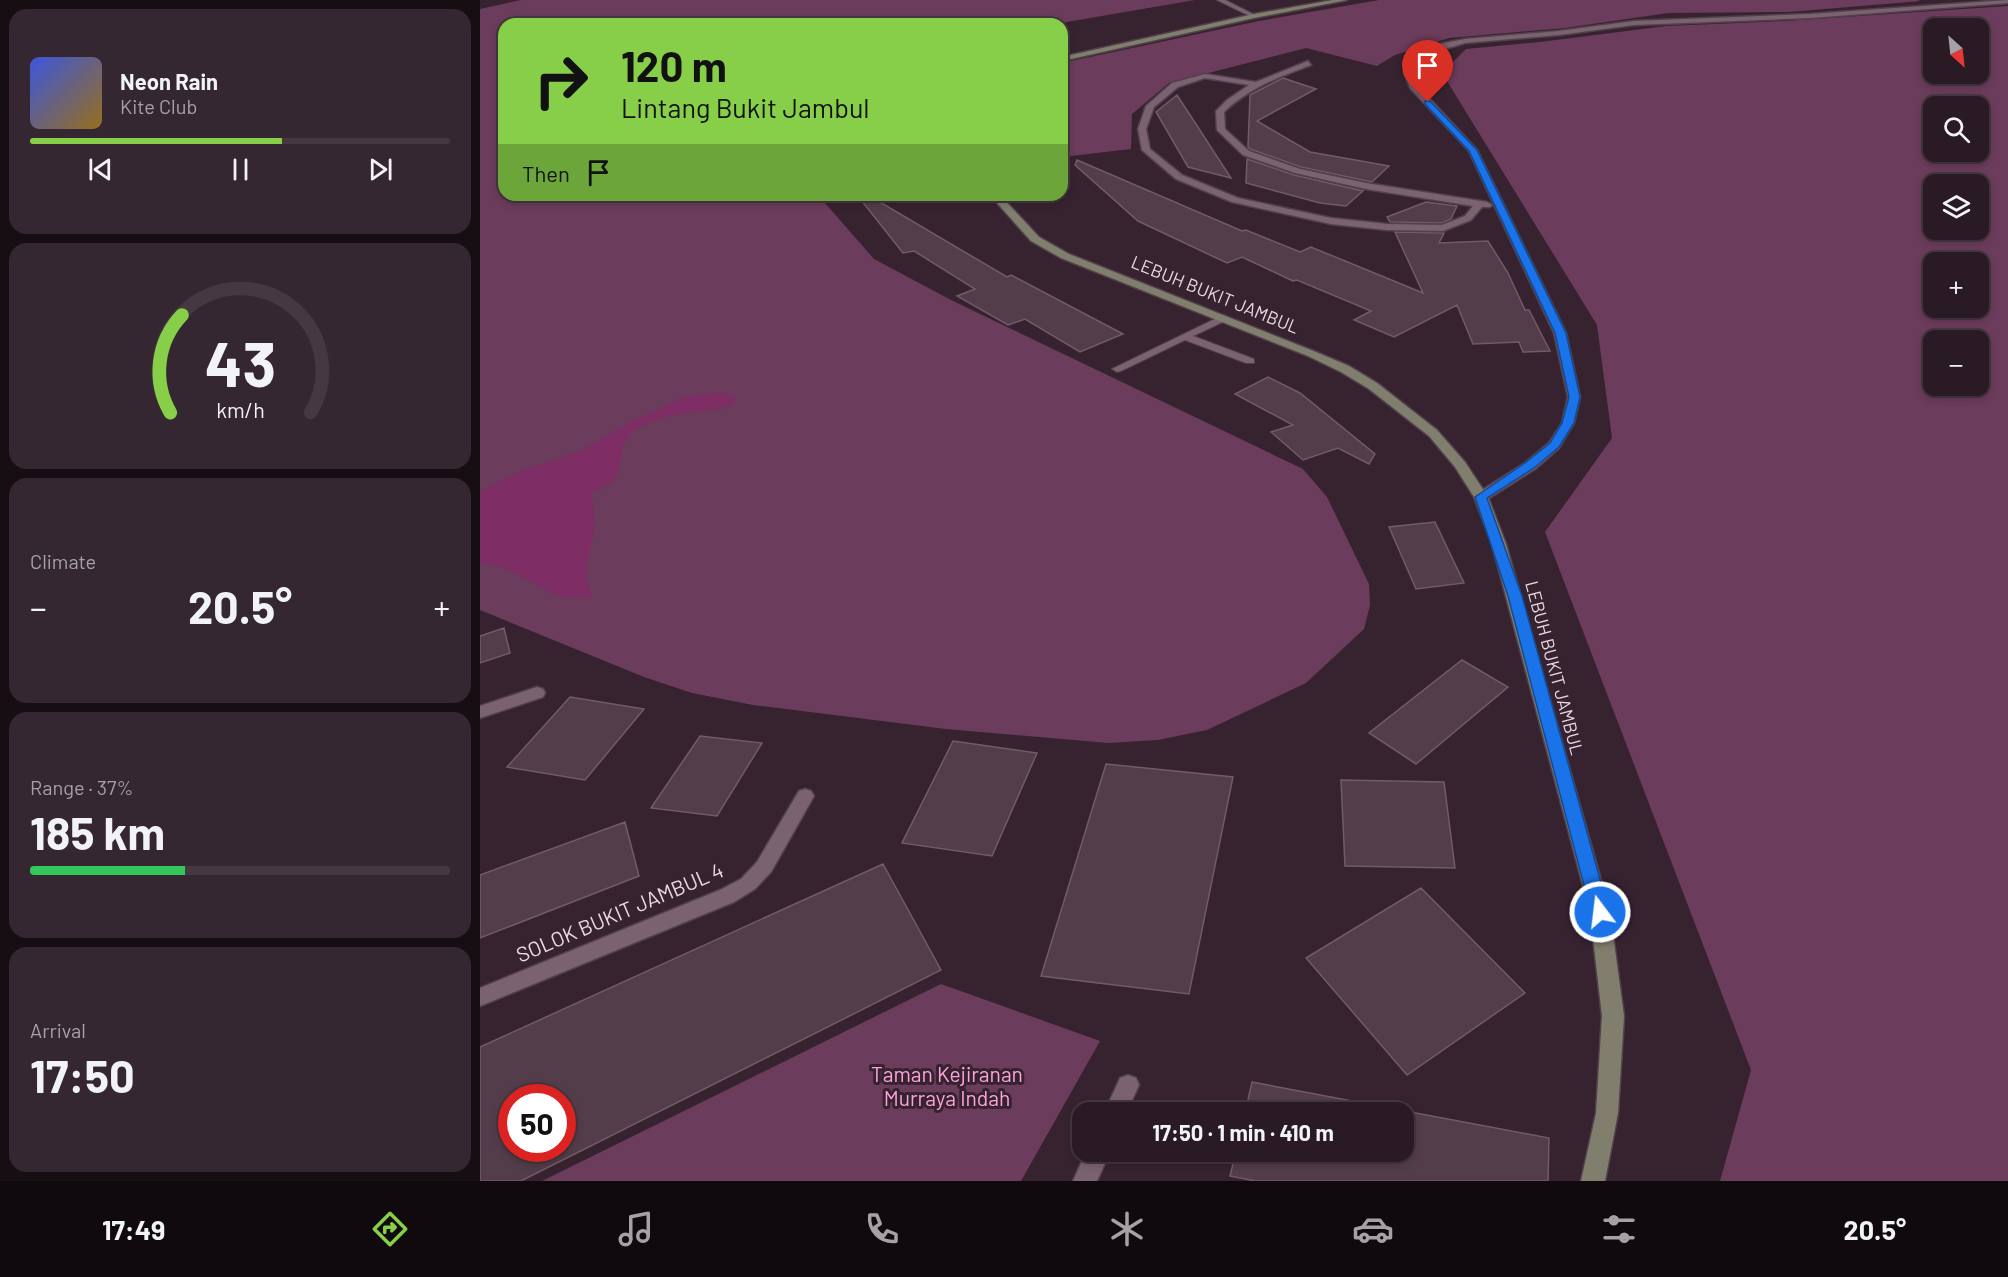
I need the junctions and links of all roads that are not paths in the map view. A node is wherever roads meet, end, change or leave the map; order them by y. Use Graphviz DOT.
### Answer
graph roads {
  1 [pos="1220,0"];
  2 [pos="1344,0"];
  3 [pos="2008,1"];
  4 [pos="1254,16"];
  5 [pos="1068,58"];
  6 [pos="1308,63"];
  7 [pos="1257,84"];
  8 [pos="1000,201"];
  9 [pos="1479,204"];
  10 [pos="1500,207"];
  11 [pos="1223,318"];
  12 [pos="1185,337"];
  13 [pos="1250,362"];
  14 [pos="1117,369"];
  15 [pos="1481,497"];
  16 [pos="537,693"];
  17 [pos="480,712"];
  18 [pos="804,796"];
  19 [pos="480,998"];
  20 [pos="1128,1085"];
  21 [pos="1120,1102"];
  22 [pos="1094,1162"];
  23 [pos="1085,1181"];
  24 [pos="1593,1181"];
  1 -- 4 [label="lane"];
  2 -- 4 [label="main road"];
  3 -- 10 [label="street"];
  4 -- 5 [label="main road"];
  6 -- 7 [label="street"];
  7 -- 9 [label="street"];
  7 -- 9 [label="street"];
  8 -- 11 [label="main road, LEBUH BUKIT JAMBUL"];
  9 -- 10 [label="street"];
  10 -- 15 [label="street"];
  11 -- 12 [label="lane"];
  11 -- 15 [label="main road, LEBUH BUKIT JAMBUL"];
  12 -- 13 [label="lane"];
  12 -- 14 [label="lane"];
  15 -- 24 [label="main road, LEBUH BUKIT JAMBUL"];
  16 -- 17 [label="street"];
  18 -- 19 [label="street, SOLOK BUKIT JAMBUL 4"];
  20 -- 21 [label="street"];
  22 -- 23 [label="street"];
}
